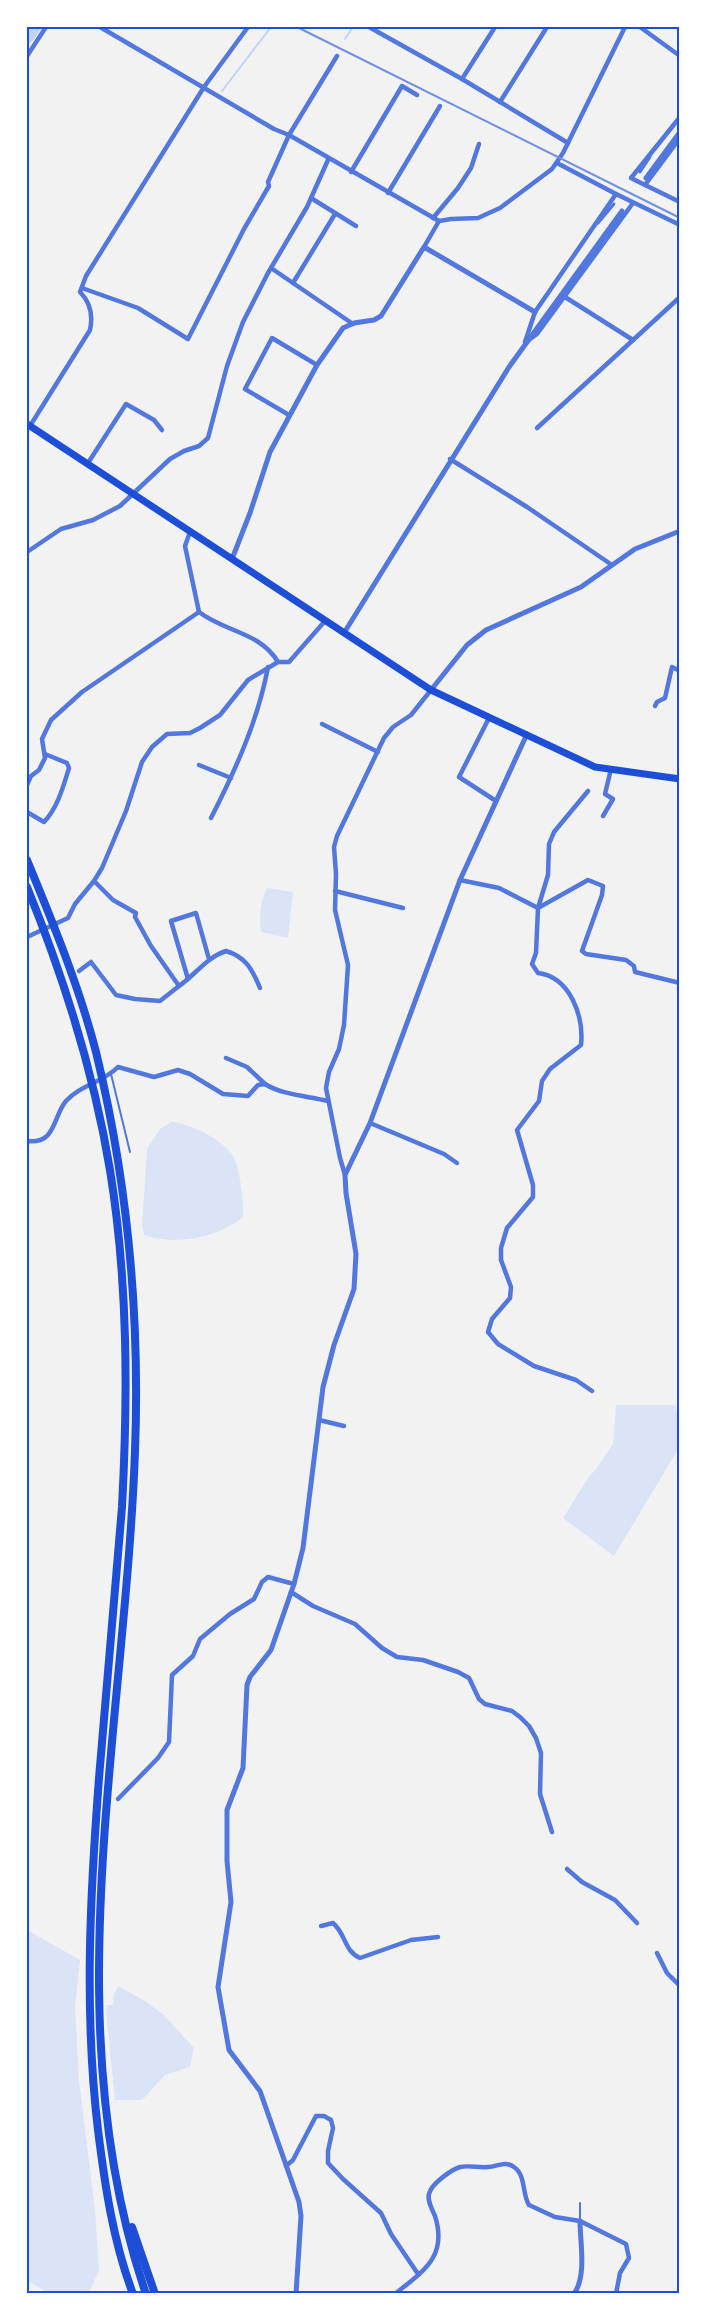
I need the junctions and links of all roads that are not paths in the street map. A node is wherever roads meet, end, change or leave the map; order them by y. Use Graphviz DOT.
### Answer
graph roads {
  1 [pos="46,27"];
  2 [pos="100,27"];
  3 [pos="248,27"];
  4 [pos="369,27"];
  5 [pos="495,27"];
  6 [pos="547,27"];
  7 [pos="626,27"];
  8 [pos="640,27"];
  9 [pos="27,56"];
  10 [pos="337,56"];
  11 [pos="680,56"];
  12 [pos="462,79"];
  13 [pos="204,87"];
  14 [pos="417,95"];
  15 [pos="500,102"];
  16 [pos="440,106"];
  17 [pos="680,117"];
  18 [pos="674,124"];
  19 [pos="680,132"];
  20 [pos="289,135"];
  21 [pos="680,138"];
  22 [pos="568,143"];
  23 [pos="479,144"];
  24 [pos="328,160"];
  25 [pos="557,163"];
  26 [pos="351,172"];
  27 [pos="640,172"];
  28 [pos="646,182"];
  29 [pos="388,193"];
  30 [pos="616,194"];
  31 [pos="311,198"];
  32 [pos="680,202"];
  33 [pos="633,203"];
  34 [pos="614,204"];
  35 [pos="622,211"];
  36 [pos="335,214"];
  37 [pos="433,218"];
  38 [pos="439,221"];
  39 [pos="680,225"];
  40 [pos="356,226"];
  41 [pos="424,247"];
  42 [pos="577,250"];
  43 [pos="271,268"];
  44 [pos="292,283"];
  45 [pos="82,288"];
  46 [pos="565,297"];
  47 [pos="680,297"];
  48 [pos="535,312"];
  49 [pos="353,324"];
  50 [pos="633,340"];
  51 [pos="525,342"];
  52 [pos="317,365"];
  53 [pos="289,415"];
  54 [pos="28,425"];
  55 [pos="537,428"];
  56 [pos="162,430"];
  57 [pos="450,459"];
  58 [pos="88,463"];
  59 [pos="134,495"];
  60 [pos="190,531"];
  61 [pos="680,531"];
  62 [pos="27,552"];
  63 [pos="232,559"];
  64 [pos="612,565"];
  65 [pos="199,612"];
  66 [pos="325,621"];
  67 [pos="344,633"];
  68 [pos="278,662"];
  69 [pos="268,667"];
  70 [pos="680,671"];
  71 [pos="431,690"];
  72 [pos="655,706"];
  73 [pos="489,718"];
  74 [pos="322,724"];
  75 [pos="527,734"];
  76 [pos="378,752"];
  77 [pos="45,754"];
  78 [pos="199,765"];
  79 [pos="611,769"];
  80 [pos="231,778"];
  81 [pos="680,779"];
  82 [pos="27,785"];
  83 [pos="588,791"];
  84 [pos="496,801"];
  85 [pos="27,812"];
  86 [pos="603,816"];
  87 [pos="211,818"];
  88 [pos="27,860"];
  89 [pos="460,880"];
  90 [pos="94,881"];
  91 [pos="27,887"];
  92 [pos="335,891"];
  93 [pos="403,908"];
  94 [pos="538,908"];
  95 [pos="28,937"];
  96 [pos="209,959"];
  97 [pos="79,971"];
  98 [pos="188,979"];
  99 [pos="680,983"];
  100 [pos="179,986"];
  101 [pos="260,988"];
  102 [pos="226,1058"];
  103 [pos="111,1074"];
  104 [pos="265,1084"];
  105 [pos="328,1101"];
  106 [pos="370,1123"];
  107 [pos="27,1141"];
  108 [pos="130,1152"];
  109 [pos="457,1163"];
  110 [pos="345,1175"];
  111 [pos="592,1391"];
  112 [pos="319,1420"];
  113 [pos="344,1426"];
  114 [pos="294,1584"];
  115 [pos="291,1592"];
  116 [pos="118,1799"];
  117 [pos="552,1832"];
  118 [pos="567,1869"];
  119 [pos="637,1923"];
  120 [pos="321,1926"];
  121 [pos="438,1937"];
  122 [pos="657,1953"];
  123 [pos="680,1986"];
  124 [pos="286,2166"];
  125 [pos="116,2177"];
  126 [pos="580,2203"];
  127 [pos="580,2221"];
  128 [pos="418,2274"];
  129 [pos="133,2294"];
  130 [pos="146,2294"];
  131 [pos="155,2294"];
  132 [pos="296,2294"];
  133 [pos="395,2294"];
  134 [pos="574,2294"];
  135 [pos="616,2294"];
  1 -- 9 [label="street"];
  2 -- 13 [label="street"];
  3 -- 13 [label="street"];
  4 -- 12 [label="street"];
  5 -- 12 [label="street"];
  6 -- 15 [label="street"];
  7 -- 22 [label="street"];
  8 -- 11 [label="street"];
  10 -- 20 [label="street"];
  12 -- 15 [label="street"];
  13 -- 20 [label="street"];
  13 -- 45 [label="street"];
  14 -- 26 [label="street"];
  15 -- 22 [label="street"];
  16 -- 29 [label="street"];
  17 -- 18 [label="street"];
  18 -- 27 [label="street"];
  18 -- 28 [label="street"];
  19 -- 28 [label="street"];
  20 -- 24 [label="street"];
  20 -- 45 [label="street"];
  21 -- 28 [label="street"];
  22 -- 25 [label="street"];
  23 -- 37 [label="street"];
  24 -- 26 [label="street"];
  24 -- 31 [label="street"];
  25 -- 30 [label="street"];
  25 -- 38 [label="street"];
  26 -- 29 [label="street"];
  28 -- 32 [label="street"];
  29 -- 37 [label="street"];
  30 -- 33 [label="street"];
  30 -- 42 [label="street"];
  31 -- 36 [label="street"];
  31 -- 43 [label="street"];
  33 -- 39 [label="street"];
  33 -- 46 [label="street"];
  34 -- 42 [label="street"];
  35 -- 51 [label="street"];
  36 -- 40 [label="street"];
  36 -- 44 [label="street"];
  37 -- 38 [label="street"];
  38 -- 41 [label="street"];
  41 -- 48 [label="street"];
  41 -- 49 [label="street"];
  42 -- 48 [label="street"];
  43 -- 44 [label="street"];
  43 -- 59 [label="street"];
  44 -- 49 [label="street"];
  45 -- 54 [label="street"];
  46 -- 50 [label="street"];
  46 -- 51 [label="street"];
  47 -- 50 [label="street"];
  48 -- 51 [label="street"];
  49 -- 52 [label="street"];
  50 -- 55 [label="street"];
  51 -- 57 [label="street"];
  52 -- 53 [label="street"];
  52 -- 53 [label="street"];
  53 -- 63 [label="street"];
  54 -- 58 [label="main road"];
  56 -- 58 [label="street"];
  57 -- 64 [label="street"];
  57 -- 67 [label="street"];
  58 -- 59 [label="main road"];
  59 -- 60 [label="main road"];
  59 -- 62 [label="street"];
  60 -- 63 [label="main road"];
  60 -- 65 [label="street"];
  61 -- 64 [label="street"];
  63 -- 66 [label="main road"];
  64 -- 71 [label="street"];
  65 -- 68 [label="street"];
  65 -- 77 [label="street"];
  66 -- 67 [label="main road"];
  66 -- 68 [label="street"];
  67 -- 71 [label="main road"];
  68 -- 69 [label="street"];
  69 -- 80 [label="street"];
  69 -- 90 [label="street"];
  70 -- 72 [label="street"];
  71 -- 73 [label="main road"];
  71 -- 76 [label="street"];
  73 -- 75 [label="main road"];
  73 -- 84 [label="street"];
  74 -- 76 [label="street"];
  75 -- 79 [label="main road"];
  75 -- 84 [label="street"];
  76 -- 92 [label="street"];
  77 -- 82 [label="street"];
  77 -- 85 [label="street"];
  78 -- 80 [label="street"];
  79 -- 81 [label="main road"];
  79 -- 86 [label="street"];
  80 -- 87 [label="street"];
  83 -- 94 [label="street"];
  84 -- 89 [label="street"];
  88 -- 125 [label="highway"];
  89 -- 94 [label="street"];
  89 -- 106 [label="street"];
  90 -- 95 [label="street"];
  90 -- 100 [label="street"];
  91 -- 129 [label="highway"];
  92 -- 93 [label="street"];
  92 -- 105 [label="street"];
  94 -- 99 [label="street"];
  94 -- 111 [label="street"];
  96 -- 98 [label="street"];
  96 -- 98 [label="street"];
  96 -- 101 [label="street"];
  97 -- 100 [label="street"];
  98 -- 100 [label="street"];
  102 -- 104 [label="street"];
  103 -- 104 [label="street"];
  103 -- 107 [label="street"];
  103 -- 108 [label="lane"];
  104 -- 105 [label="street"];
  105 -- 110 [label="street"];
  106 -- 109 [label="street"];
  106 -- 110 [label="street"];
  110 -- 112 [label="street"];
  112 -- 113 [label="street"];
  112 -- 114 [label="street"];
  114 -- 115 [label="street"];
  114 -- 116 [label="street"];
  115 -- 117 [label="street"];
  115 -- 124 [label="street"];
  118 -- 119 [label="street"];
  120 -- 121 [label="street"];
  122 -- 123 [label="street"];
  124 -- 128 [label="street"];
  124 -- 132 [label="street"];
  125 -- 130 [label="highway"];
  125 -- 131 [label="highway"];
  126 -- 127 [label="lane"];
  127 -- 128 [label="street"];
  127 -- 134 [label="street"];
  127 -- 135 [label="street"];
  128 -- 133 [label="street"];
}
